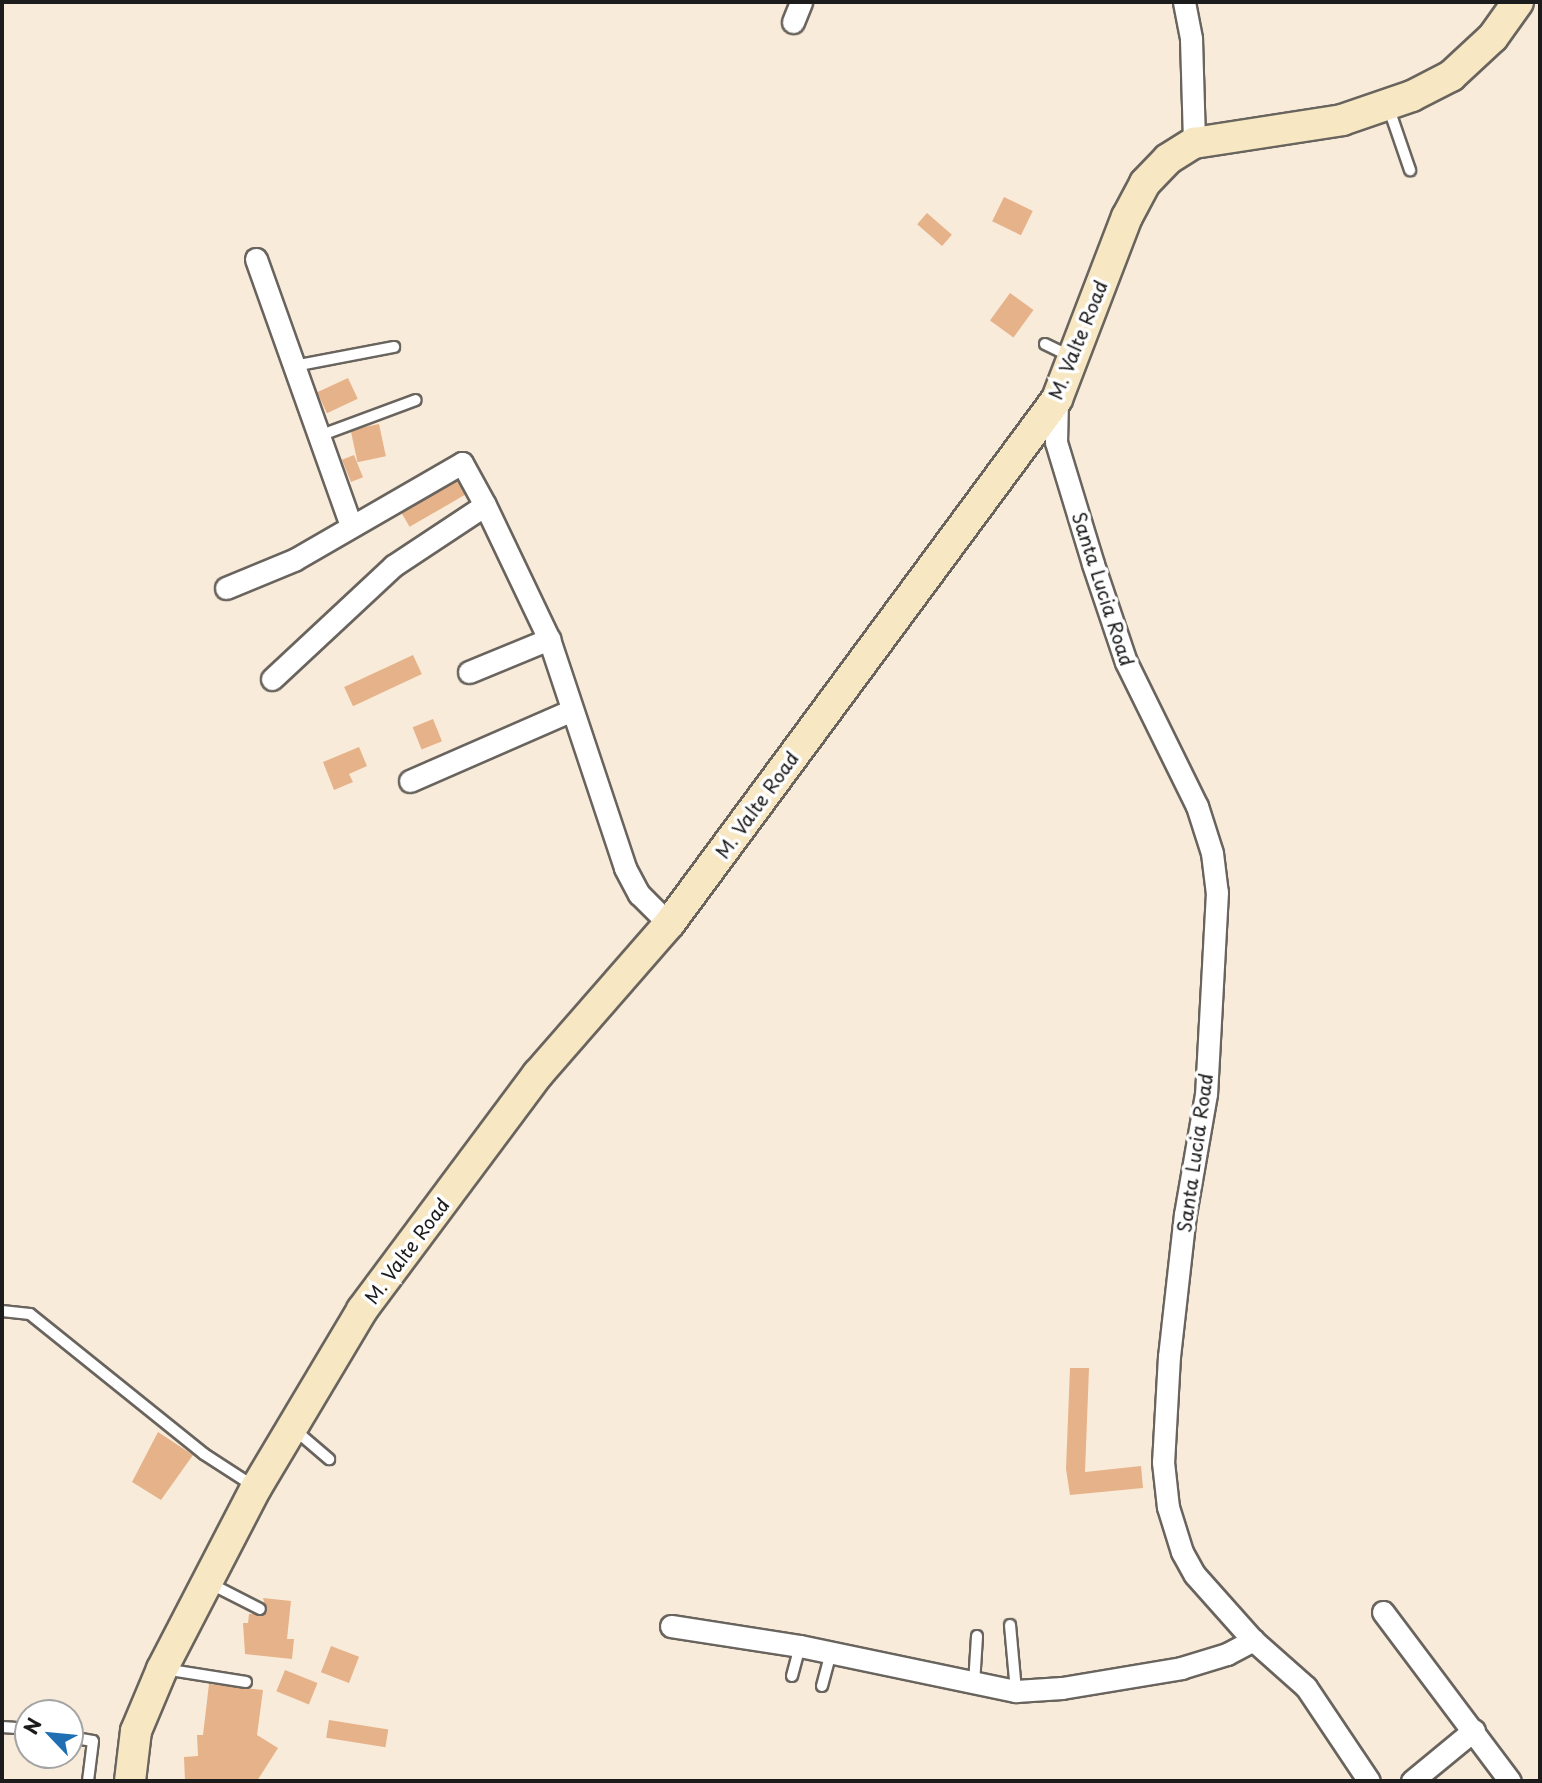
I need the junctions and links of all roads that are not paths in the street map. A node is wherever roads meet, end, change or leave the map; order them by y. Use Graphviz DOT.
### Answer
graph roads {
  1 [pos="801,2"];
  2 [pos="1184,2"];
  3 [pos="1518,2"];
  4 [pos="793,22"];
  5 [pos="1388,105"];
  6 [pos="1194,143"];
  7 [pos="1410,170"];
  8 [pos="256,259"];
  9 [pos="1045,344"];
  10 [pos="394,346"];
  11 [pos="1073,357"];
  12 [pos="294,366"];
  13 [pos="1057,399"];
  14 [pos="416,400"];
  15 [pos="319,436"];
  16 [pos="485,505"];
  17 [pos="351,526"];
  18 [pos="226,588"];
  19 [pos="549,639"];
  20 [pos="469,672"];
  21 [pos="272,679"];
  22 [pos="570,711"];
  23 [pos="410,781"];
  24 [pos="669,924"];
  25 [pos="2,1311"];
  26 [pos="292,1428"];
  27 [pos="329,1459"];
  28 [pos="257,1488"];
  29 [pos="206,1581"];
  30 [pos="260,1609"];
  31 [pos="1383,1612"];
  32 [pos="1010,1625"];
  33 [pos="671,1626"];
  34 [pos="977,1636"];
  35 [pos="1253,1640"];
  36 [pos="800,1646"];
  37 [pos="831,1653"];
  38 [pos="162,1669"];
  39 [pos="792,1676"];
  40 [pos="246,1682"];
  41 [pos="974,1684"];
  42 [pos="822,1686"];
  43 [pos="1016,1691"];
  44 [pos="1474,1730"];
  45 [pos="84,1739"];
  46 [pos="88,1781"];
  47 [pos="130,1781"];
  48 [pos="1369,1781"];
  49 [pos="1412,1781"];
  50 [pos="1510,1781"];
  1 -- 4 [label="street"];
  2 -- 6 [label="street"];
  3 -- 5 [label="main road, M. Valte Road"];
  5 -- 6 [label="main road, M. Valte Road"];
  5 -- 7 [label="lane"];
  6 -- 11 [label="main road, M. Valte Road"];
  8 -- 12 [label="street"];
  9 -- 11 [label="lane"];
  10 -- 12 [label="lane"];
  11 -- 13 [label="main road, M. Valte Road"];
  12 -- 15 [label="street"];
  13 -- 24 [label="main road, M. Valte Road"];
  13 -- 35 [label="street, Santa Lucia Road"];
  14 -- 15 [label="lane"];
  15 -- 17 [label="street"];
  16 -- 17 [label="street"];
  16 -- 19 [label="street"];
  16 -- 21 [label="street"];
  17 -- 18 [label="street"];
  19 -- 20 [label="street"];
  19 -- 22 [label="street"];
  22 -- 23 [label="street"];
  22 -- 24 [label="street"];
  24 -- 26 [label="main road, M. Valte Road"];
  25 -- 28 [label="lane"];
  26 -- 27 [label="lane"];
  26 -- 28 [label="main road, M. Valte Road"];
  28 -- 29 [label="main road, M. Valte Road"];
  29 -- 30 [label="lane"];
  29 -- 38 [label="main road, M. Valte Road"];
  31 -- 44 [label="street"];
  32 -- 43 [label="lane"];
  33 -- 36 [label="street"];
  34 -- 41 [label="lane"];
  35 -- 43 [label="street"];
  35 -- 48 [label="street, Santa Lucia Road"];
  36 -- 37 [label="street"];
  36 -- 39 [label="lane"];
  37 -- 41 [label="street"];
  37 -- 42 [label="lane"];
  38 -- 40 [label="lane"];
  38 -- 47 [label="main road, M. Valte Road"];
  41 -- 43 [label="street"];
  44 -- 49 [label="street"];
  44 -- 50 [label="street"];
  45 -- 46 [label="lane"];
}
